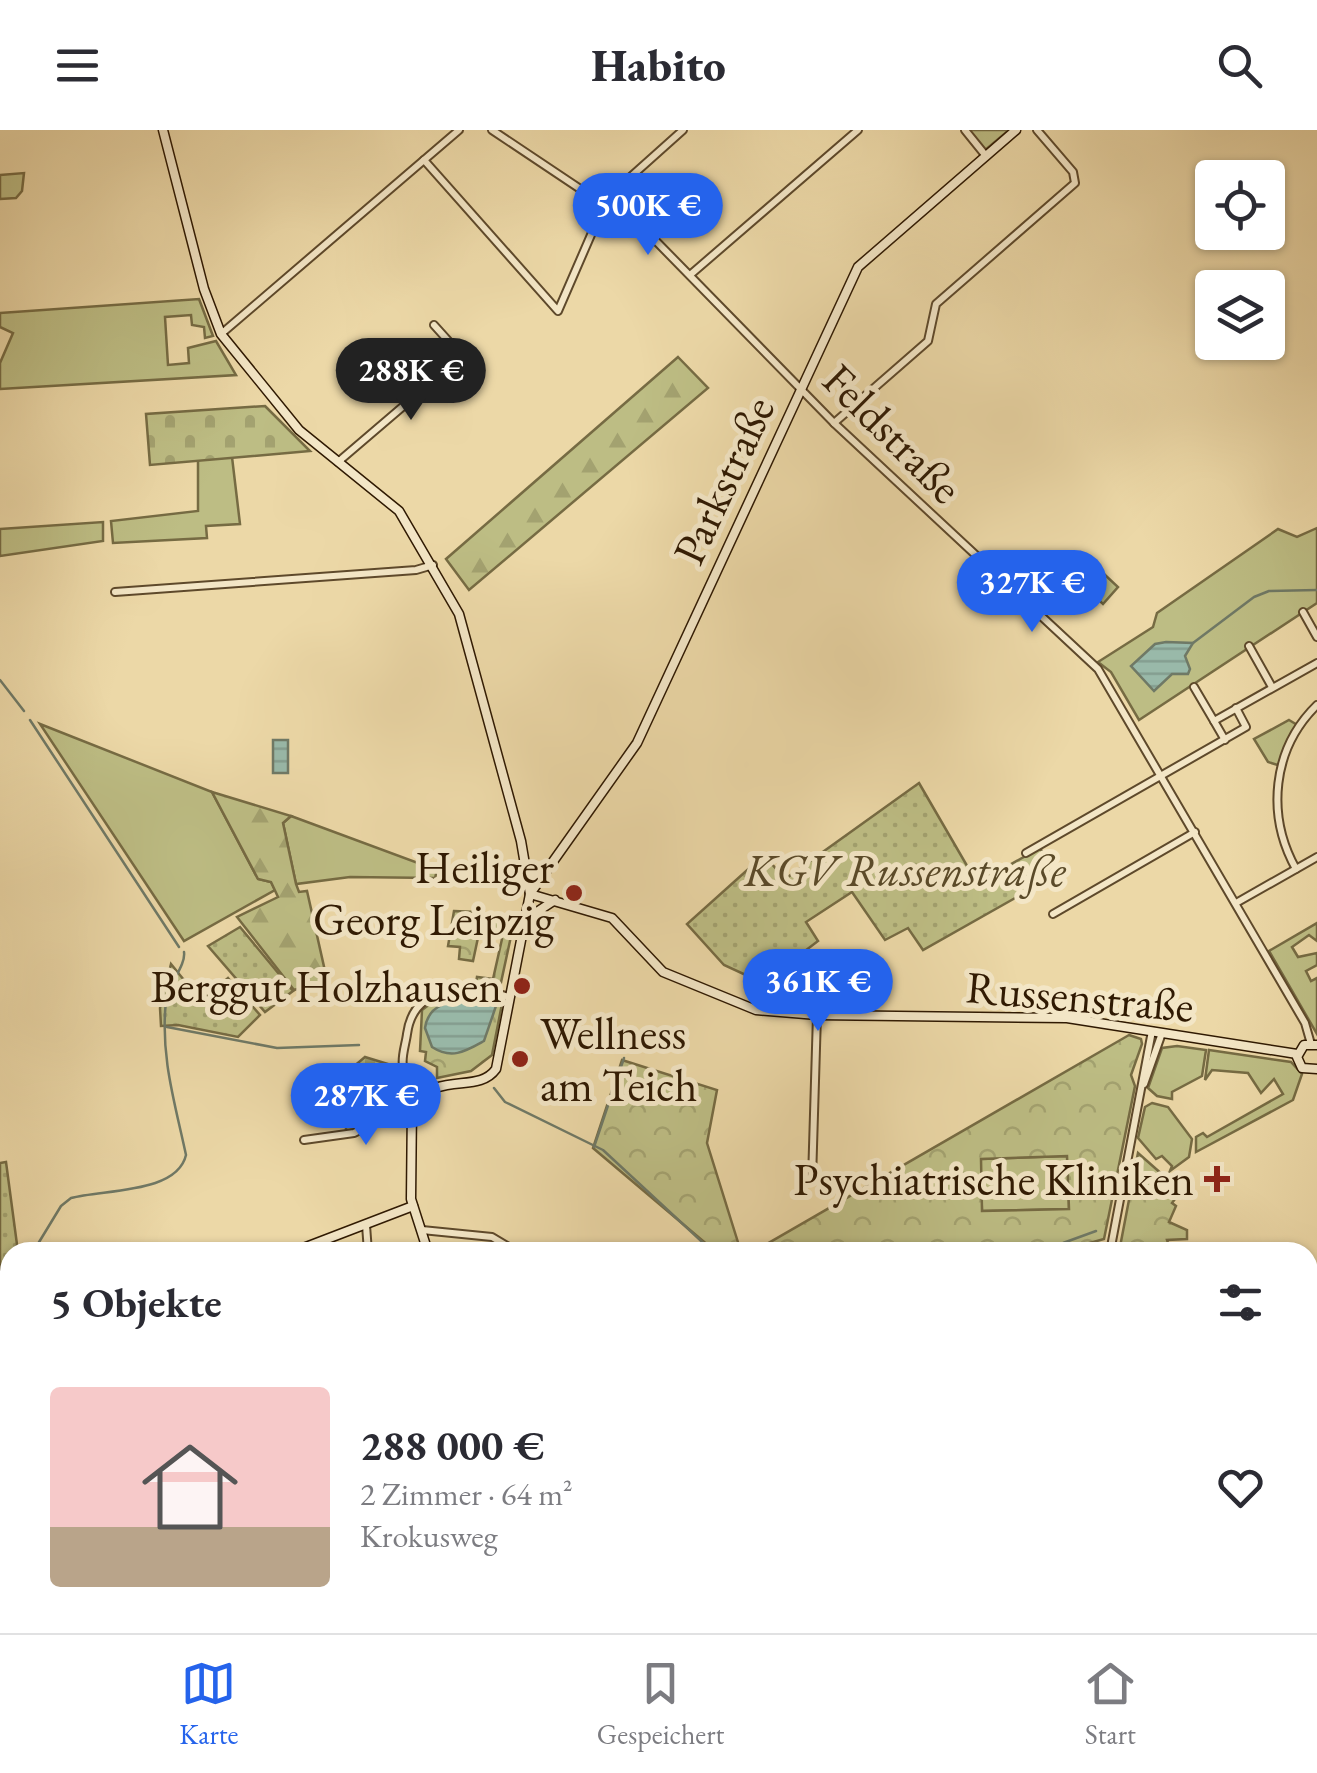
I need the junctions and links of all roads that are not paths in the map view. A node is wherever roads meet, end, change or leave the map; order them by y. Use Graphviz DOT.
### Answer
graph roads {
  1 [pos="163,130"];
  2 [pos="459,130"];
  3 [pos="492,130"];
  4 [pos="684,130"];
  5 [pos="858,130"];
  6 [pos="964,130"];
  7 [pos="1016,130"];
  8 [pos="1037,130"];
  9 [pos="986,156"];
  10 [pos="424,160"];
  11 [pos="604,205"];
  12 [pos="690,274"];
  13 [pos="434,325"];
  14 [pos="221,334"];
  15 [pos="462,356"];
  16 [pos="470,365"];
  17 [pos="802,389"];
  18 [pos="834,424"];
  19 [pos="337,463"];
  20 [pos="434,565"];
  21 [pos="115,592"];
  22 [pos="1303,612"];
  23 [pos="1317,636"];
  24 [pos="1249,646"];
  25 [pos="1317,663"];
  26 [pos="1194,686"];
  27 [pos="1272,687"];
  28 [pos="1317,706"];
  29 [pos="1236,708"];
  30 [pos="1214,721"];
  31 [pos="1224,740"];
  32 [pos="1161,774"];
  33 [pos="1195,832"];
  34 [pos="1026,853"];
  35 [pos="1317,857"];
  36 [pos="1296,869"];
  37 [pos="530,894"];
  38 [pos="556,900"];
  39 [pos="1236,903"];
  40 [pos="1053,914"];
  41 [pos="524,921"];
  42 [pos="510,997"];
  43 [pos="818,1016"];
  44 [pos="1157,1032"];
  45 [pos="1314,1044"];
  46 [pos="1298,1054"];
  47 [pos="1317,1069"];
  48 [pos="412,1104"];
  49 [pos="304,1140"];
  50 [pos="812,1180"];
  51 [pos="413,1206"];
  52 [pos="366,1225"];
  53 [pos="422,1230"];
  54 [pos="320,1242"];
  55 [pos="367,1242"];
  56 [pos="425,1242"];
  57 [pos="500,1242"];
  58 [pos="1112,1242"];
  1 -- 14 [label="street"];
  2 -- 10 [label="street"];
  3 -- 11 [label="street, Feldstraße"];
  4 -- 11 [label="street"];
  5 -- 12 [label="street"];
  6 -- 9 [label="street"];
  7 -- 9 [label="street, Parkstraße"];
  8 -- 18 [label="street"];
  9 -- 17 [label="street, Parkstraße"];
  10 -- 11 [label="street"];
  10 -- 14 [label="street"];
  11 -- 12 [label="street, Feldstraße"];
  12 -- 17 [label="street, Feldstraße"];
  13 -- 15 [label="street"];
  14 -- 19 [label="street"];
  15 -- 16 [label="street"];
  15 -- 19 [label="street"];
  17 -- 18 [label="street, Feldstraße"];
  17 -- 37 [label="street, Parkstraße"];
  18 -- 32 [label="street, Feldstraße"];
  19 -- 20 [label="street"];
  20 -- 21 [label="street"];
  20 -- 37 [label="street"];
  22 -- 23 [label="street"];
  24 -- 27 [label="street"];
  25 -- 27 [label="street"];
  26 -- 30 [label="street"];
  27 -- 29 [label="street"];
  28 -- 36 [label="street"];
  29 -- 30 [label="street"];
  29 -- 31 [label="street"];
  30 -- 31 [label="street"];
  31 -- 32 [label="street"];
  32 -- 33 [label="street, Feldstraße"];
  32 -- 34 [label="street"];
  33 -- 39 [label="street, Feldstraße"];
  33 -- 40 [label="street"];
  35 -- 36 [label="street"];
  36 -- 39 [label="street"];
  37 -- 38 [label="street, Russenstraße"];
  37 -- 41 [label="street"];
  38 -- 41 [label="street"];
  38 -- 43 [label="street, Russenstraße"];
  39 -- 45 [label="street, Feldstraße"];
  41 -- 42 [label="street"];
  42 -- 48 [label="street"];
  42 -- 48 [label="street"];
  43 -- 44 [label="street, Russenstraße"];
  43 -- 50 [label="street"];
  44 -- 46 [label="street, Russenstraße"];
  44 -- 58 [label="street"];
  45 -- 46 [label="street"];
  46 -- 47 [label="street"];
  48 -- 49 [label="street"];
  48 -- 51 [label="street"];
  51 -- 52 [label="street"];
  51 -- 53 [label="street"];
  52 -- 54 [label="street"];
  52 -- 55 [label="street"];
  53 -- 56 [label="street"];
  53 -- 57 [label="street"];
}
